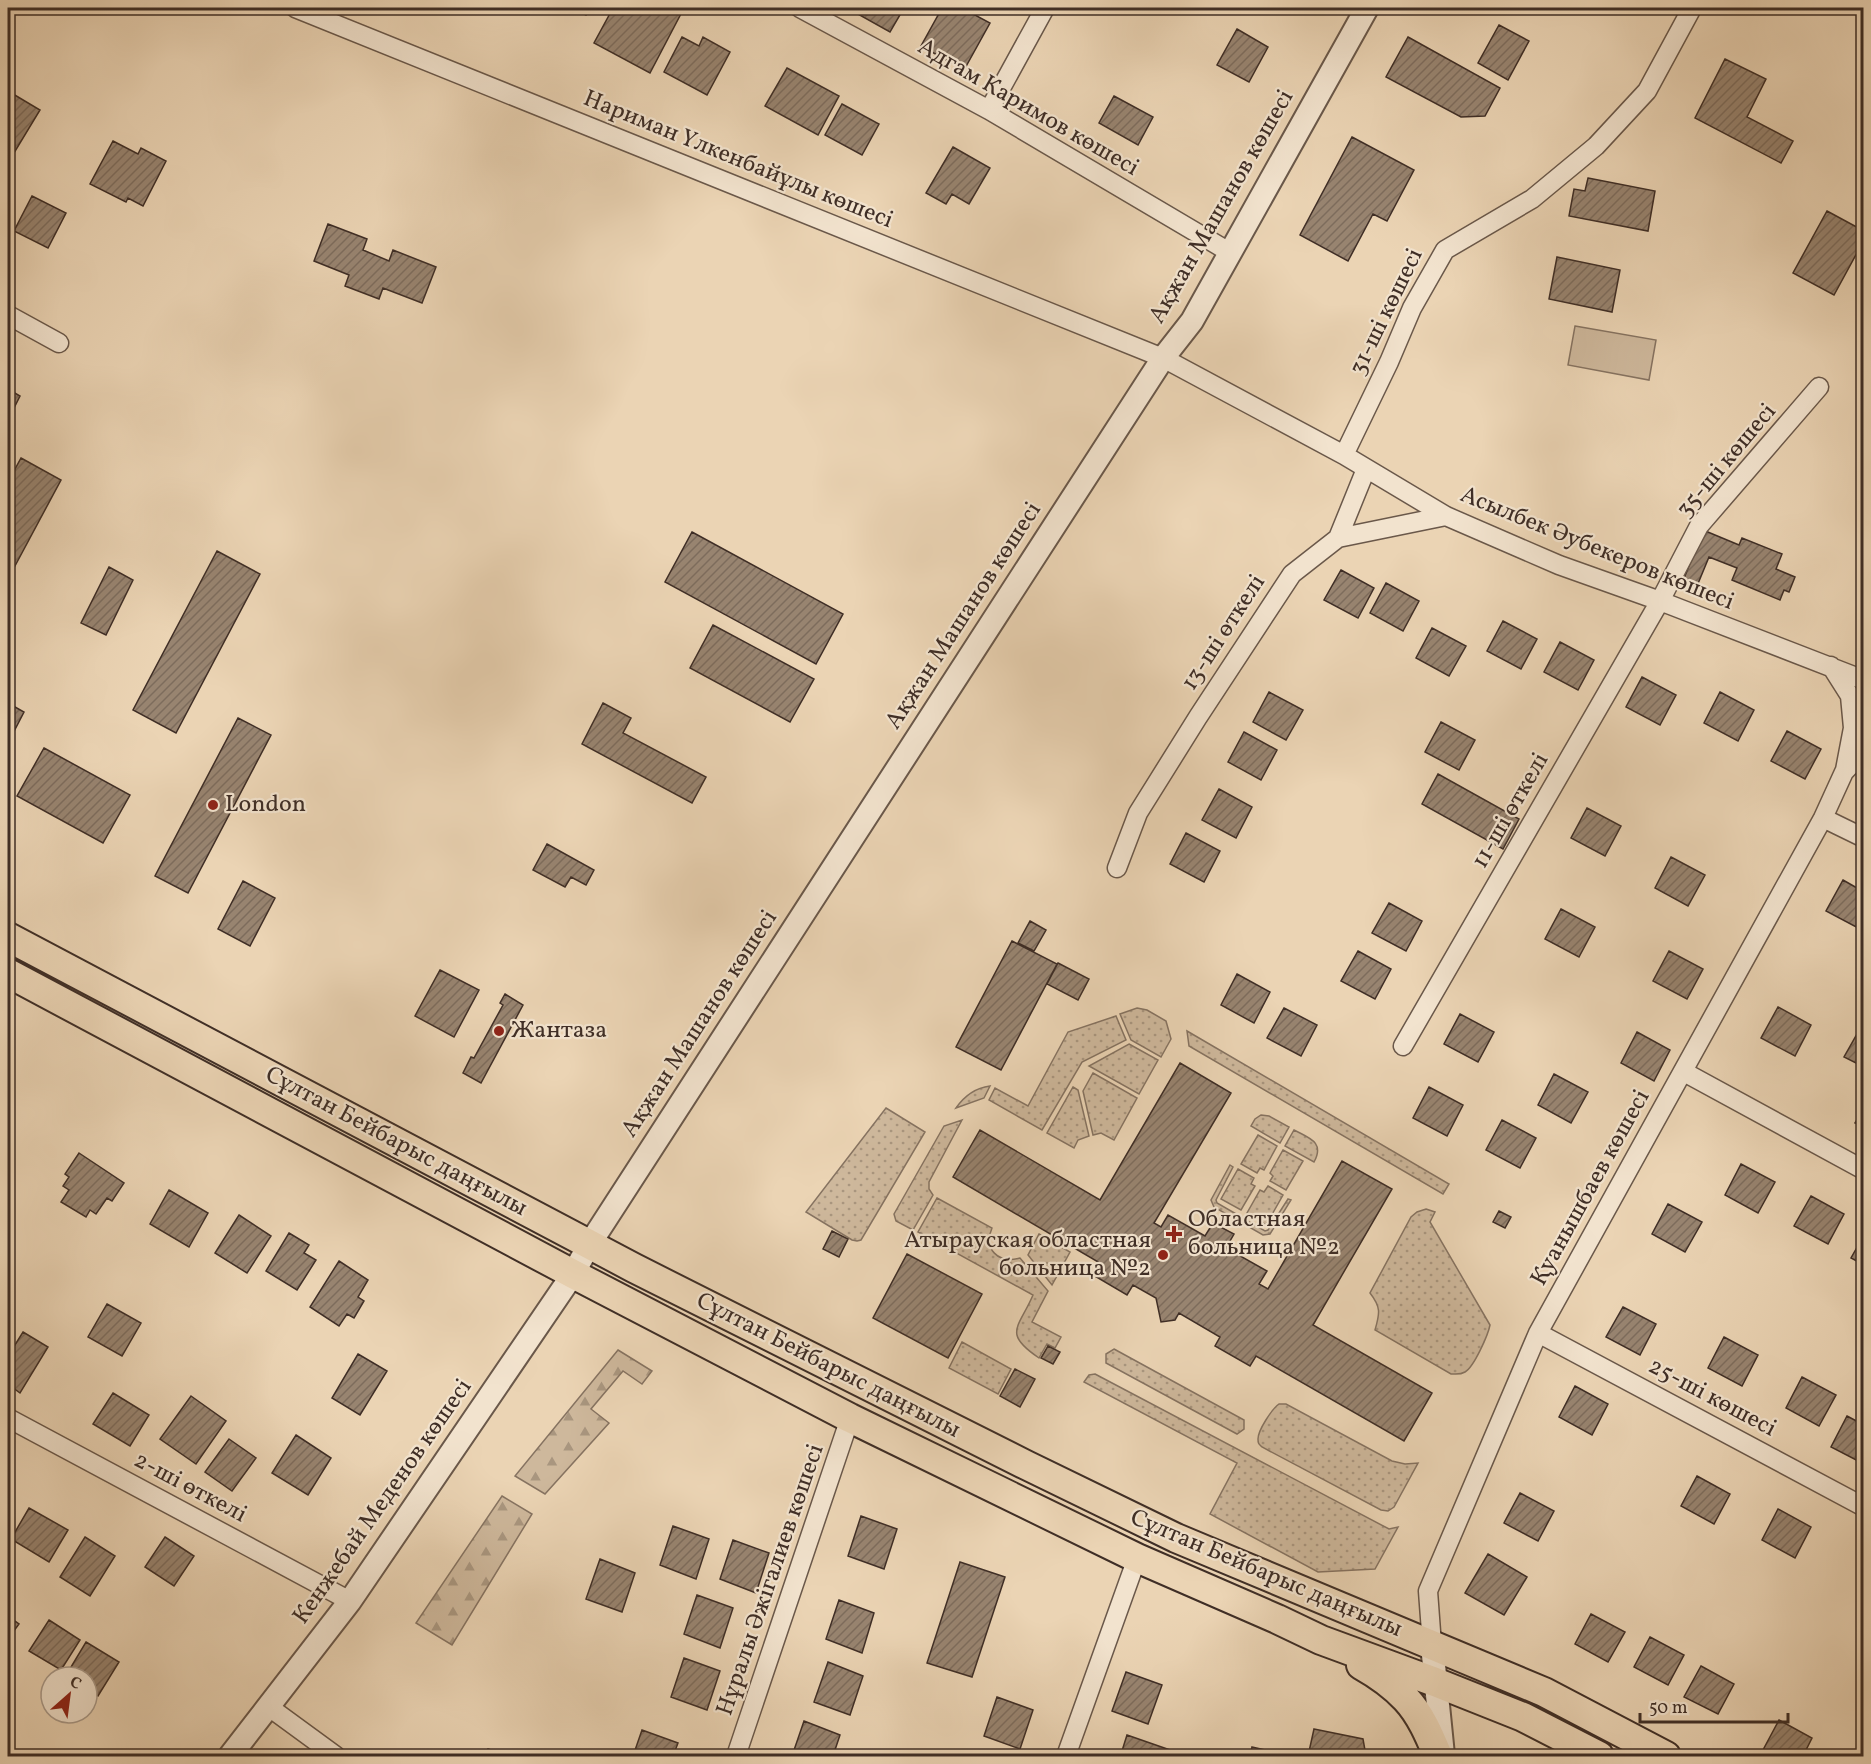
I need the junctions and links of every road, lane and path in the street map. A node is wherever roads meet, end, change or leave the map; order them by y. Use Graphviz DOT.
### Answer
graph roads {
  1 [pos="295,8"];
  2 [pos="800,8"];
  3 [pos="1045,8"];
  4 [pos="1367,8"];
  5 [pos="1692,8"];
  6 [pos="989,110"];
  7 [pos="1231,253"];
  8 [pos="8,315"];
  9 [pos="59,343"];
  10 [pos="1163,357"];
  11 [pos="1819,387"];
  12 [pos="1344,455"];
  13 [pos="1366,469"];
  14 [pos="1446,516"];
  15 [pos="1338,538"];
  16 [pos="1660,601"];
  17 [pos="1831,666"];
  18 [pos="1863,680"];
  19 [pos="1863,751"];
  20 [pos="1844,772"];
  21 [pos="1823,818"];
  22 [pos="1863,838"];
  23 [pos="1117,868"];
  24 [pos="8,937"];
  25 [pos="8,973"];
  26 [pos="1403,1046"];
  27 [pos="258,1069"];
  28 [pos="1684,1072"];
  29 [pos="243,1098"];
  30 [pos="1863,1170"];
  31 [pos="589,1245"];
  32 [pos="573,1274"];
  33 [pos="1538,1333"];
  34 [pos="8,1418"];
  35 [pos="850,1418"];
  36 [pos="1863,1507"];
  37 [pos="1137,1558"];
  38 [pos="350,1602"];
  39 [pos="1321,1640"];
  40 [pos="1432,1645"];
  41 [pos="1435,1682"];
  42 [pos="268,1707"];
  43 [pos="230,1756"];
  44 [pos="336,1756"];
  45 [pos="736,1756"];
  46 [pos="1066,1756"];
  47 [pos="1438,1756"];
  48 [pos="1443,1756"];
  49 [pos="1599,1756"];
  50 [pos="1666,1756"];
  1 -- 10 [label="street, Нариман Үлкенбайұлы көшесі"];
  2 -- 6 [label="street, Адгам Каримов көшесі"];
  3 -- 6 [label="street"];
  4 -- 7 [label="street, Ақжан Машанов көшесі"];
  5 -- 12 [label="street, 31-ші көшесі"];
  6 -- 7 [label="street, Адгам Каримов көшесі"];
  7 -- 10 [label="street, Ақжан Машанов көшесі"];
  8 -- 9 [label="street"];
  10 -- 12 [label="street, Асылбек Әубекеров көшесі"];
  10 -- 31 [label="street, Ақжан Машанов көшесі"];
  11 -- 16 [label="street, 35-ші көшесі"];
  12 -- 13 [label="street, Асылбек Әубекеров көшесі"];
  13 -- 14 [label="street, Асылбек Әубекеров көшесі"];
  13 -- 15 [label="street"];
  14 -- 15 [label="street, 13-ші өткелі"];
  14 -- 16 [label="street, Асылбек Әубекеров көшесі"];
  15 -- 23 [label="street, 13-ші өткелі"];
  16 -- 17 [label="street, Асылбек Әубекеров көшесі"];
  16 -- 26 [label="street, 11-ші өткелі"];
  17 -- 18 [label="street, Асылбек Әубекеров көшесі"];
  17 -- 20 [label="street, Қуанышбаев көшесі"];
  19 -- 20 [label="street, Қуанышбаев көшесі"];
  20 -- 21 [label="street, Қуанышбаев көшесі"];
  21 -- 22 [label="street"];
  21 -- 28 [label="street, Қуанышбаев көшесі"];
  24 -- 27 [label="main road, Сұлтан Бейбарыс даңғылы"];
  25 -- 29 [label="main road, Сұлтан Бейбарыс даңғылы"];
  27 -- 29 [label="main road"];
  27 -- 31 [label="main road, Сұлтан Бейбарыс даңғылы"];
  28 -- 30 [label="street"];
  28 -- 33 [label="street, Қуанышбаев көшесі"];
  29 -- 32 [label="main road, Сұлтан Бейбарыс даңғылы"];
  31 -- 32 [label="street, Ақжан Машанов көшесі"];
  31 -- 40 [label="main road, Сұлтан Бейбарыс даңғылы"];
  32 -- 35 [label="main road, Сұлтан Бейбарыс даңғылы"];
  32 -- 38 [label="street, Кенжебай Меденов көшесі"];
  33 -- 36 [label="street, 25-ші көшесі"];
  33 -- 40 [label="street, Қуанышбаев көшесі"];
  34 -- 38 [label="street, 2-ші өткелі"];
  35 -- 37 [label="main road, Сұлтан Бейбарыс даңғылы"];
  35 -- 45 [label="street, Нұралы Әжiгалиев көшесi"];
  37 -- 39 [label="main road, Сұлтан Бейбарыс даңғылы"];
  37 -- 46 [label="street"];
  38 -- 42 [label="street, Кенжебай Меденов көшесі"];
  39 -- 41 [label="main road, Сұлтан Бейбарыс даңғылы"];
  39 -- 47 [label="main road"];
  40 -- 41 [label="street"];
  40 -- 50 [label="main road, Сұлтан Бейбарыс даңғылы"];
  41 -- 48 [label="street"];
  41 -- 49 [label="main road, Сұлтан Бейбарыс даңғылы"];
  42 -- 43 [label="street, Кенжебай Меденов көшесі"];
  42 -- 44 [label="street"];
}
